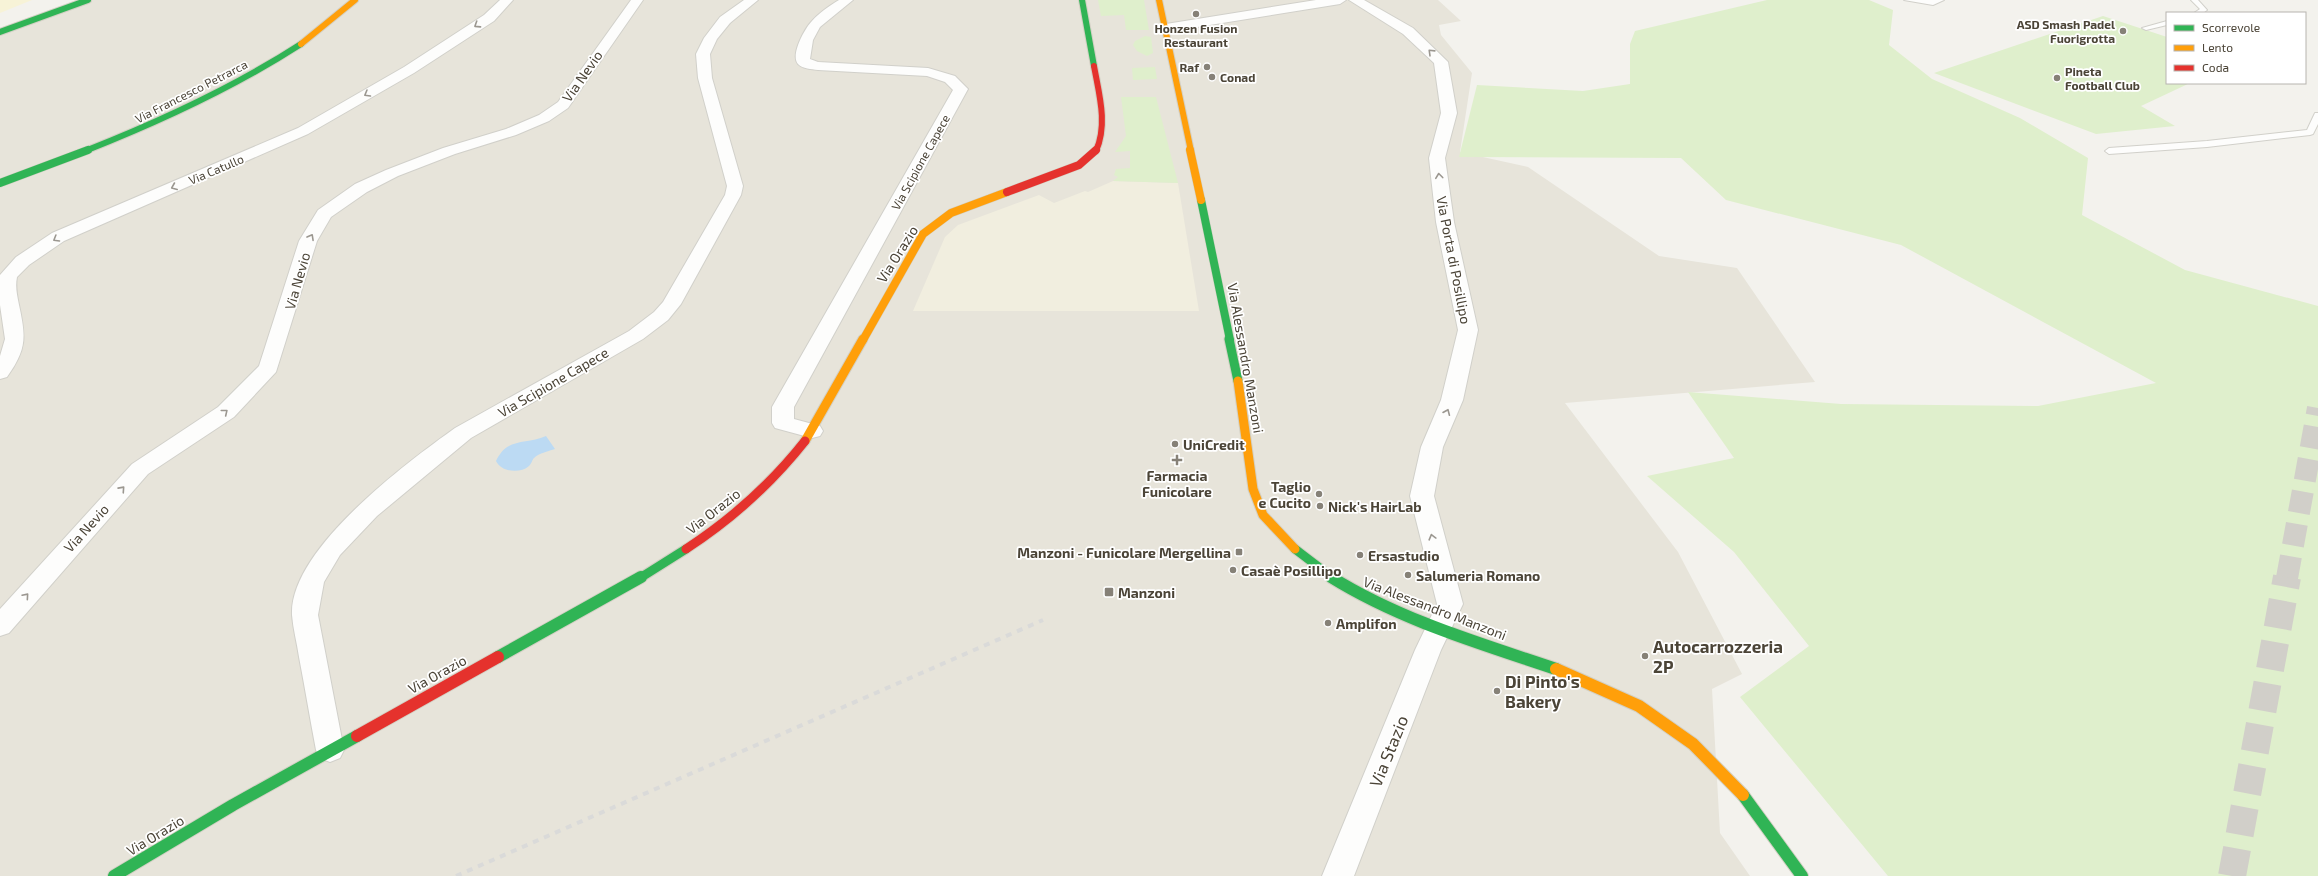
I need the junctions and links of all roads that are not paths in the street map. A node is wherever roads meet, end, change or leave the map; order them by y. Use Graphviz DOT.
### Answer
graph roads {
  1 [pos="88,0"];
  2 [pos="355,0"];
  3 [pos="507,0"];
  4 [pos="637,0"];
  5 [pos="752,0"];
  6 [pos="847,0"];
  7 [pos="1082,0"];
  8 [pos="1159,0"];
  9 [pos="1340,0"];
  10 [pos="1355,0"];
  11 [pos="1907,0"];
  12 [pos="1941,0"];
  13 [pos="2194,0"];
  14 [pos="2200,12"];
  15 [pos="2166,22"];
  16 [pos="1166,28"];
  17 [pos="2146,28"];
  18 [pos="0,32"];
  19 [pos="2318,114"];
  20 [pos="2109,151"];
  21 [pos="0,183"];
  22 [pos="0,374"];
  23 [pos="812,431"];
  24 [pos="0,626"];
  25 [pos="1438,626"];
  26 [pos="330,750"];
  27 [pos="114,876"];
  28 [pos="1338,876"];
  29 [pos="1802,876"];
  1 -- 18 [label="street"];
  2 -- 21 [label="street, Via Francesco Petrarca"];
  3 -- 22 [label="street, Via Catullo, one-way"];
  24 -- 4 [label="street, Via Nevio, one-way"];
  5 -- 26 [label="street, Via Scipione Capece"];
  6 -- 23 [label="street, Via Scipione Capece"];
  7 -- 23 [label="street, Via Orazio"];
  8 -- 16 [label="street, Via Alessandro Manzoni"];
  9 -- 16 [label="street"];
  25 -- 10 [label="street, Via Porta di Posillipo, one-way"];
  11 -- 12 [label="lane"];
  13 -- 14 [label="lane"];
  15 -- 17 [label="lane"];
  16 -- 25 [label="street, Via Alessandro Manzoni"];
  19 -- 20 [label="lane"];
  23 -- 26 [label="street, Via Orazio"];
  25 -- 28 [label="street, Via Stazio"];
  25 -- 29 [label="street, Via Alessandro Manzoni"];
  26 -- 27 [label="street, Via Orazio"];
}
